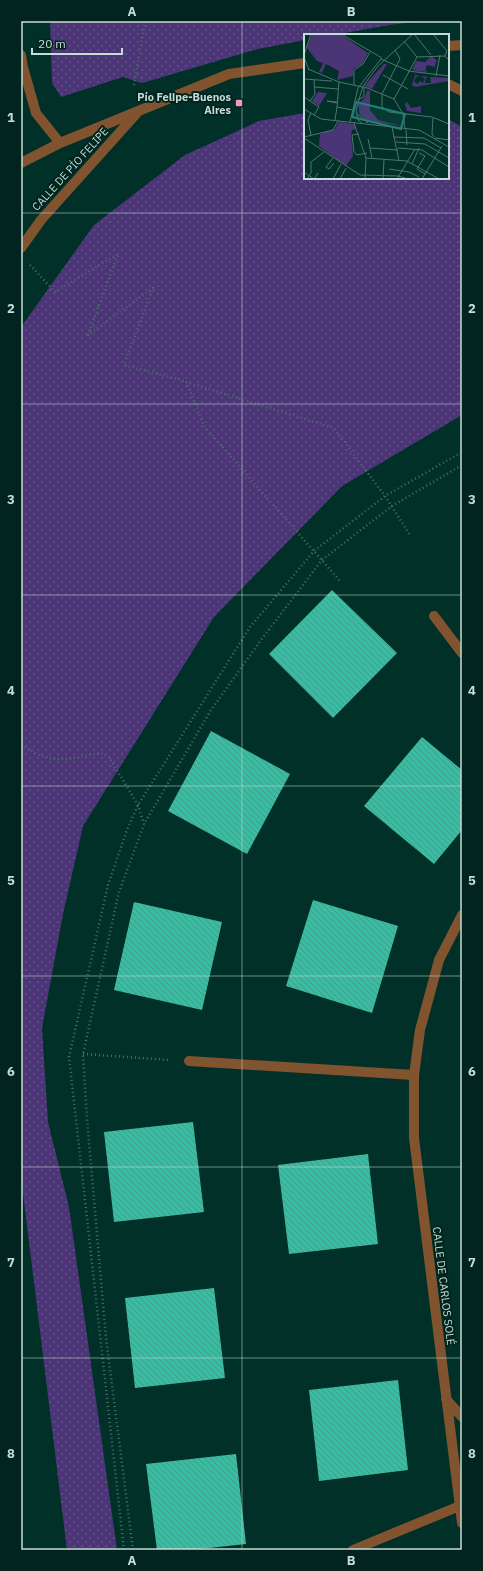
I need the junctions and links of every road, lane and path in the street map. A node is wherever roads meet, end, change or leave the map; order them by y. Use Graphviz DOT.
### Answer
graph roads {
  1 [pos="145,21"];
  2 [pos="462,45"];
  3 [pos="449,46"];
  4 [pos="21,55"];
  5 [pos="304,63"];
  6 [pos="449,84"];
  7 [pos="134,85"];
  8 [pos="462,91"];
  9 [pos="140,110"];
  10 [pos="60,143"];
  11 [pos="21,163"];
  12 [pos="21,248"];
  13 [pos="26,261"];
  14 [pos="186,382"];
  15 [pos="462,452"];
  16 [pos="462,465"];
  17 [pos="385,496"];
  18 [pos="392,506"];
  19 [pos="410,535"];
  20 [pos="314,551"];
  21 [pos="322,560"];
  22 [pos="341,582"];
  23 [pos="434,616"];
  24 [pos="462,653"];
  25 [pos="21,746"];
  26 [pos="138,805"];
  27 [pos="144,824"];
  28 [pos="462,915"];
  29 [pos="83,1054"];
  30 [pos="189,1061"];
  31 [pos="414,1075"];
  32 [pos="446,1399"];
  33 [pos="462,1417"];
  34 [pos="461,1506"];
  35 [pos="462,1523"];
  36 [pos="124,1550"];
  37 [pos="133,1550"];
  38 [pos="353,1550"];
  1 -- 7 [label="path"];
  2 -- 3 [label="street"];
  4 -- 10 [label="street"];
  5 -- 9 [label="street, CALLE DE PÍO FELIPE"];
  6 -- 8 [label="street"];
  9 -- 10 [label="street, CALLE DE PÍO FELIPE"];
  9 -- 12 [label="street, CALLE DE PÍO FELIPE"];
  10 -- 11 [label="street, CALLE DE PÍO FELIPE"];
  13 -- 14 [label="path"];
  14 -- 17 [label="path"];
  14 -- 20 [label="path"];
  15 -- 17 [label="path"];
  16 -- 18 [label="path"];
  17 -- 18 [label="path"];
  17 -- 20 [label="path"];
  18 -- 19 [label="path"];
  18 -- 21 [label="path"];
  20 -- 21 [label="path"];
  20 -- 26 [label="path"];
  21 -- 22 [label="path"];
  21 -- 27 [label="path"];
  23 -- 24 [label="street"];
  25 -- 26 [label="path"];
  26 -- 27 [label="path"];
  26 -- 36 [label="path"];
  27 -- 29 [label="path"];
  28 -- 31 [label="street, CALLE DE CARLOS SOLÉ"];
  29 -- 30 [label="path"];
  29 -- 37 [label="path"];
  30 -- 31 [label="street"];
  31 -- 32 [label="street, CALLE DE CARLOS SOLÉ"];
  32 -- 33 [label="street"];
  32 -- 34 [label="street, CALLE DE CARLOS SOLÉ"];
  34 -- 35 [label="street, CALLE DE CARLOS SOLÉ"];
  34 -- 38 [label="street"];
}
